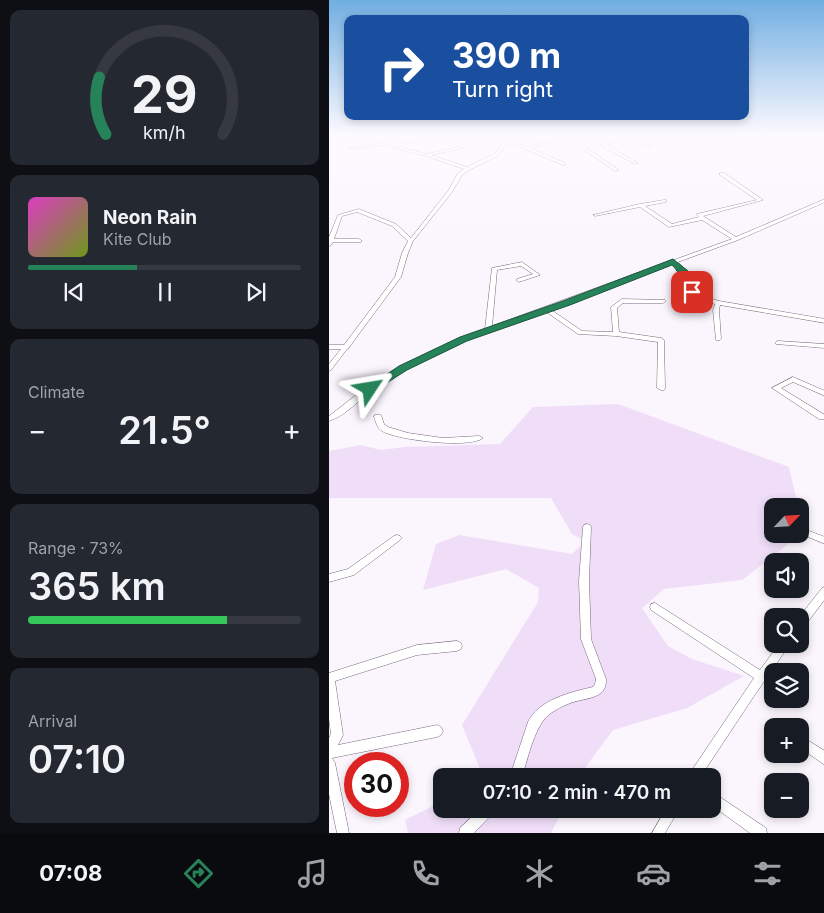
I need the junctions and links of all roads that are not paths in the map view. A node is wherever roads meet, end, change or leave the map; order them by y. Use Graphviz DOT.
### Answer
graph roads {
  1 [pos="460,174"];
  2 [pos="722,174"];
  3 [pos="824,200"];
  4 [pos="664,202"];
  5 [pos="640,205"];
  6 [pos="595,215"];
  7 [pos="703,218"];
  8 [pos="736,239"];
  9 [pos="359,241"];
  10 [pos="411,241"];
  11 [pos="330,242"];
  12 [pos="673,261"];
  13 [pos="519,280"];
  14 [pos="663,301"];
  15 [pos="718,303"];
  16 [pos="547,310"];
  17 [pos="824,321"];
  18 [pos="488,331"];
  19 [pos="616,334"];
  20 [pos="718,339"];
  21 [pos="778,343"];
  22 [pos="824,346"];
  23 [pos="329,347"];
  24 [pos="347,347"];
  25 [pos="329,369"];
  26 [pos="661,388"];
  27 [pos="824,394"];
  28 [pos="331,416"];
  29 [pos="378,417"];
  30 [pos="822,417"];
  31 [pos="479,438"];
  32 [pos="587,527"];
  33 [pos="809,534"];
  34 [pos="397,538"];
  35 [pos="824,541"];
  36 [pos="329,578"];
  37 [pos="824,591"];
  38 [pos="655,607"];
  39 [pos="809,612"];
  40 [pos="457,646"];
  41 [pos="778,653"];
  42 [pos="761,676"];
  43 [pos="329,679"];
  44 [pos="437,731"];
  45 [pos="809,748"];
  46 [pos="329,752"];
  47 [pos="824,759"];
  48 [pos="329,763"];
  49 [pos="519,768"];
  50 [pos="699,768"];
  51 [pos="721,804"];
  52 [pos="480,818"];
  53 [pos="667,818"];
  54 [pos="343,833"];
  55 [pos="465,833"];
  56 [pos="658,833"];
  57 [pos="761,833"];
  1 -- 10 [label="street"];
  2 -- 7 [label="street"];
  3 -- 8 [label="street"];
  4 -- 5 [label="street"];
  5 -- 6 [label="street"];
  5 -- 7 [label="street"];
  7 -- 8 [label="street"];
  8 -- 12 [label="street"];
  9 -- 11 [label="street"];
  10 -- 11 [label="street"];
  10 -- 24 [label="street"];
  12 -- 15 [label="street"];
  12 -- 16 [label="street"];
  13 -- 18 [label="street"];
  14 -- 19 [label="street"];
  15 -- 17 [label="street"];
  15 -- 20 [label="street"];
  16 -- 18 [label="street"];
  16 -- 19 [label="street"];
  18 -- 28 [label="street"];
  19 -- 26 [label="street"];
  21 -- 22 [label="street"];
  23 -- 24 [label="street"];
  24 -- 25 [label="street"];
  27 -- 30 [label="street"];
  29 -- 31 [label="street"];
  32 -- 49 [label="street"];
  33 -- 35 [label="street"];
  34 -- 36 [label="street"];
  37 -- 39 [label="street"];
  38 -- 42 [label="street"];
  40 -- 43 [label="street"];
  41 -- 42 [label="street"];
  42 -- 50 [label="street"];
  43 -- 46 [label="street"];
  44 -- 46 [label="street"];
  45 -- 47 [label="street"];
  48 -- 54 [label="street"];
  51 -- 57 [label="street"];
  52 -- 55 [label="street"];
  53 -- 56 [label="street"];
}
